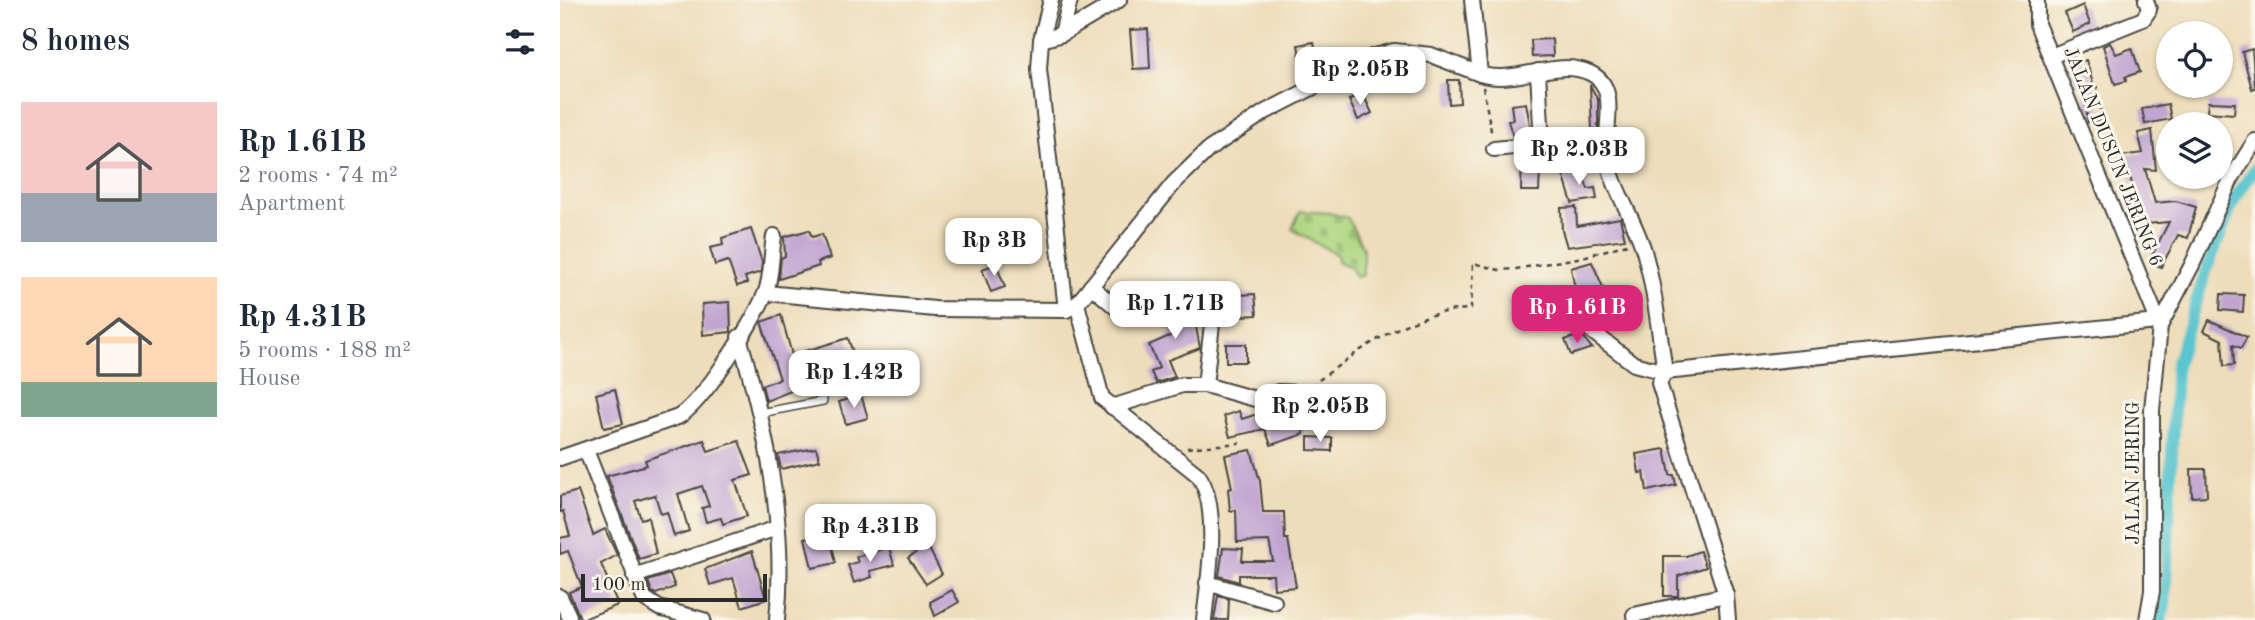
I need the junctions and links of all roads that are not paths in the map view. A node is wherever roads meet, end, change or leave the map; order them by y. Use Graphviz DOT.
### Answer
graph roads {
  1 [pos="1051,0"];
  2 [pos="1070,0"];
  3 [pos="1119,0"];
  4 [pos="1472,0"];
  5 [pos="2037,0"];
  6 [pos="2146,0"];
  7 [pos="1051,37"];
  8 [pos="2051,56"];
  9 [pos="1538,71"];
  10 [pos="1480,74"];
  11 [pos="1606,138"];
  12 [pos="2255,141"];
  13 [pos="1542,144"];
  14 [pos="1494,149"];
  15 [pos="774,236"];
  16 [pos="1091,286"];
  17 [pos="766,293"];
  18 [pos="1215,298"];
  19 [pos="1071,307"];
  20 [pos="1126,316"];
  21 [pos="1576,318"];
  22 [pos="2158,324"];
  23 [pos="739,337"];
  24 [pos="1665,372"];
  25 [pos="1205,385"];
  26 [pos="1302,393"];
  27 [pos="823,401"];
  28 [pos="1112,407"];
  29 [pos="759,413"];
  30 [pos="586,450"];
  31 [pos="560,458"];
  32 [pos="777,528"];
  33 [pos="634,576"];
  34 [pos="1207,583"];
  35 [pos="1726,595"];
  36 [pos="560,597"];
  37 [pos="1274,602"];
  38 [pos="1634,615"];
  39 [pos="569,616"];
  40 [pos="703,620"];
  41 [pos="777,620"];
  42 [pos="1204,620"];
  43 [pos="1728,620"];
  44 [pos="2147,620"];
  1 -- 7 [label="street"];
  2 -- 7 [label="street"];
  3 -- 7 [label="street"];
  4 -- 10 [label="street"];
  5 -- 8 [label="street, JALAN DUSUN JERING 6"];
  6 -- 8 [label="street"];
  7 -- 19 [label="street"];
  8 -- 22 [label="street, JALAN DUSUN JERING 6"];
  9 -- 10 [label="street"];
  9 -- 11 [label="street"];
  9 -- 13 [label="street"];
  10 -- 16 [label="street"];
  11 -- 13 [label="street"];
  11 -- 24 [label="street"];
  12 -- 22 [label="street"];
  13 -- 14 [label="street"];
  15 -- 17 [label="street"];
  16 -- 19 [label="street"];
  16 -- 20 [label="street"];
  17 -- 19 [label="street"];
  17 -- 23 [label="street"];
  18 -- 25 [label="street"];
  19 -- 28 [label="street"];
  21 -- 24 [label="street"];
  22 -- 24 [label="street"];
  22 -- 44 [label="street, JALAN JERING"];
  23 -- 29 [label="street"];
  23 -- 30 [label="street"];
  24 -- 35 [label="street"];
  25 -- 26 [label="street"];
  25 -- 28 [label="street"];
  27 -- 29 [label="lane"];
  28 -- 34 [label="street"];
  29 -- 32 [label="street"];
  30 -- 31 [label="street"];
  30 -- 33 [label="street"];
  32 -- 33 [label="street"];
  32 -- 41 [label="street"];
  33 -- 40 [label="street"];
  34 -- 37 [label="street"];
  34 -- 42 [label="street"];
  35 -- 38 [label="street"];
  35 -- 43 [label="street"];
  36 -- 39 [label="street"];
}
